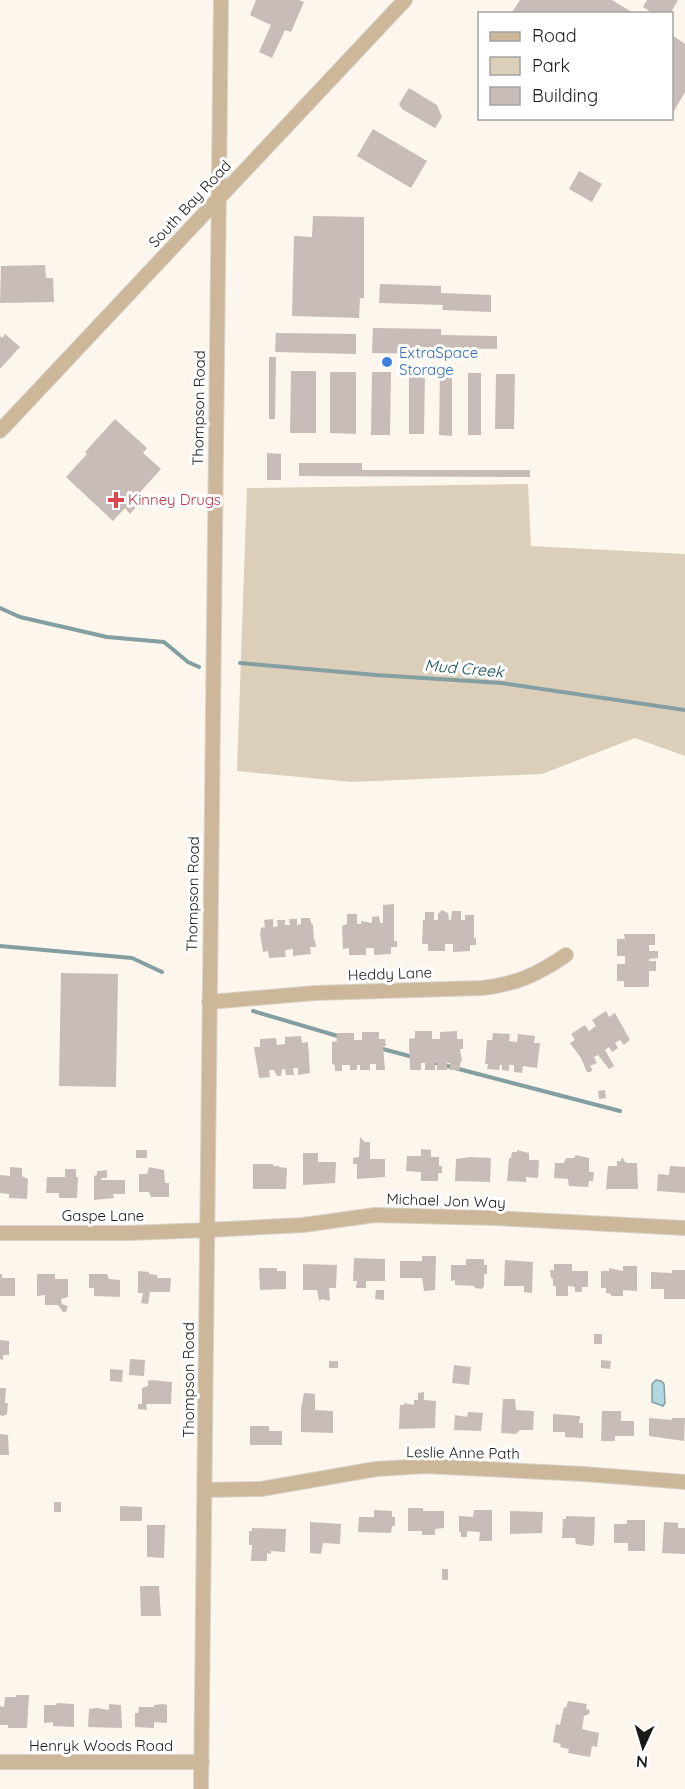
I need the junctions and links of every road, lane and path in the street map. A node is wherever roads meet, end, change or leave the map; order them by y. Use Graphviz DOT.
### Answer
graph roads {
  1 [pos="221,0"];
  2 [pos="405,0"];
  3 [pos="218,199"];
  4 [pos="0,431"];
  5 [pos="566,956"];
  6 [pos="209,1002"];
  7 [pos="685,1228"];
  8 [pos="207,1230"];
  9 [pos="0,1233"];
  10 [pos="685,1482"];
  11 [pos="205,1490"];
  12 [pos="0,1762"];
  13 [pos="202,1762"];
  14 [pos="201,1789"];
  1 -- 3 [label="street, Thompson Road"];
  2 -- 3 [label="street, South Bay Road"];
  3 -- 4 [label="street, South Bay Road"];
  3 -- 6 [label="street, Thompson Road"];
  5 -- 6 [label="street, Heddy Lane"];
  6 -- 8 [label="street, Thompson Road"];
  7 -- 8 [label="street, Michael Jon Way"];
  8 -- 9 [label="street, Gaspe Lane"];
  8 -- 11 [label="street, Thompson Road"];
  10 -- 11 [label="street, Leslie Anne Path"];
  11 -- 13 [label="street, Thompson Road"];
  12 -- 13 [label="street, Henryk Woods Road"];
  13 -- 14 [label="street, Thompson Road"];
}
